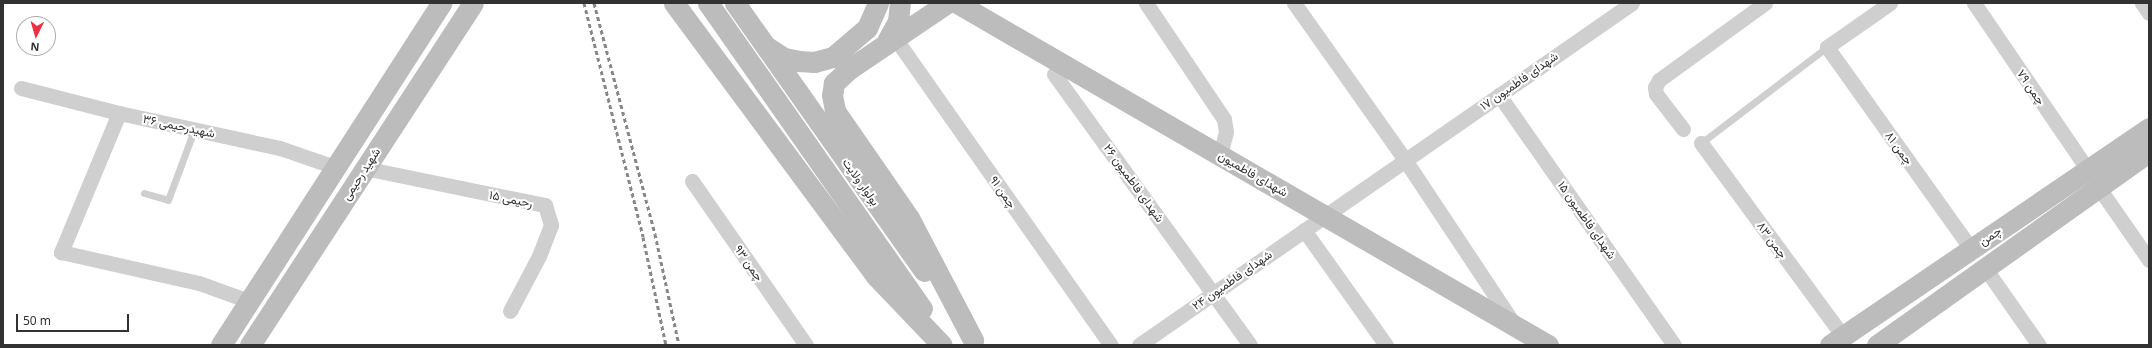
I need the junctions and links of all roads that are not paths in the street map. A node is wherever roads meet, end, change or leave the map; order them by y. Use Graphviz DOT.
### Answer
graph roads {
  1 [pos="441,3"];
  2 [pos="473,3"];
  3 [pos="674,3"];
  4 [pos="708,3"];
  5 [pos="878,3"];
  6 [pos="900,3"];
  7 [pos="947,3"];
  8 [pos="957,3"];
  9 [pos="1146,3"];
  10 [pos="1294,3"];
  11 [pos="1632,3"];
  12 [pos="1765,3"];
  13 [pos="1890,3"];
  14 [pos="1974,3"];
  15 [pos="2142,3"];
  16 [pos="741,11"];
  17 [pos="2149,13"];
  18 [pos="891,40"];
  19 [pos="765,46"];
  20 [pos="1827,47"];
  21 [pos="395,74"];
  22 [pos="1054,74"];
  23 [pos="21,88"];
  24 [pos="417,89"];
  25 [pos="1499,95"];
  26 [pos="119,113"];
  27 [pos="2149,128"];
  28 [pos="1683,129"];
  29 [pos="194,130"];
  30 [pos="1701,143"];
  31 [pos="2149,152"];
  32 [pos="1220,155"];
  33 [pos="1406,160"];
  34 [pos="336,167"];
  35 [pos="364,168"];
  36 [pos="2088,170"];
  37 [pos="692,181"];
  38 [pos="2099,188"];
  39 [pos="144,193"];
  40 [pos="1325,216"];
  41 [pos="1304,230"];
  42 [pos="1971,249"];
  43 [pos="2149,260"];
  44 [pos="1985,268"];
  45 [pos="1214,293"];
  46 [pos="249,302"];
  47 [pos="510,311"];
  48 [pos="1516,326"];
  49 [pos="1841,342"];
  50 [pos="975,343"];
  51 [pos="221,345"];
  52 [pos="250,345"];
  53 [pos="806,345"];
  54 [pos="942,345"];
  55 [pos="946,345"];
  56 [pos="1112,345"];
  57 [pos="1140,345"];
  58 [pos="1250,345"];
  59 [pos="1386,345"];
  60 [pos="1548,345"];
  61 [pos="1674,345"];
  62 [pos="1877,345"];
  63 [pos="2039,345"];
  1 -- 21 [label="main road"];
  2 -- 24 [label="main road, شهید رحیمی"];
  3 -- 54 [label="main road"];
  4 -- 55 [label="main road, بولوار ولایت"];
  5 -- 19 [label="main road"];
  6 -- 18 [label="main road"];
  7 -- 18 [label="main road"];
  8 -- 32 [label="main road, شهدای فاطمیون"];
  9 -- 32 [label="street"];
  10 -- 33 [label="street"];
  11 -- 25 [label="street, شهدای فاطمیون ۱۷"];
  12 -- 28 [label="street"];
  13 -- 20 [label="street"];
  14 -- 36 [label="street, چمن ۷۹"];
  15 -- 17 [label="street"];
  16 -- 19 [label="main road, بولوار ولایت"];
  18 -- 50 [label="main road"];
  18 -- 56 [label="street, چمن ۹۱"];
  19 -- 50 [label="main road, بولوار ولایت"];
  20 -- 30 [label="lane"];
  20 -- 42 [label="street, چمن ۸۱"];
  21 -- 24 [label="main road"];
  21 -- 34 [label="main road"];
  22 -- 45 [label="street, شهدای فاطمیون ۲۶"];
  23 -- 26 [label="street, شهیدرحیمی ۳۶"];
  24 -- 35 [label="main road, شهید رحیمی"];
  25 -- 33 [label="street, شهدای فاطمیون ۱۷"];
  25 -- 61 [label="street, شهدای فاطمیون ۱۵"];
  26 -- 29 [label="street, شهیدرحیمی ۳۶"];
  26 -- 46 [label="street"];
  27 -- 36 [label="main road, چمن"];
  29 -- 34 [label="street, شهیدرحیمی ۳۶"];
  29 -- 39 [label="lane"];
  30 -- 49 [label="street, چمن ۸۳"];
  31 -- 38 [label="main road, چمن"];
  32 -- 40 [label="main road, شهدای فاطمیون"];
  33 -- 40 [label="street, شهدای فاطمیون ۱۷"];
  33 -- 48 [label="street"];
  34 -- 46 [label="main road"];
  35 -- 47 [label="street, رحیمی ۱۵"];
  35 -- 52 [label="main road, شهید رحیمی"];
  36 -- 38 [label="main road"];
  36 -- 42 [label="main road, چمن"];
  37 -- 53 [label="street, چمن ۹۳"];
  38 -- 43 [label="street"];
  38 -- 44 [label="main road, چمن"];
  40 -- 41 [label="street, شهدای فاطمیون ۲۴"];
  40 -- 48 [label="main road, شهدای فاطمیون"];
  41 -- 45 [label="street, شهدای فاطمیون ۲۴"];
  41 -- 59 [label="street"];
  42 -- 44 [label="main road"];
  42 -- 49 [label="main road, چمن"];
  44 -- 62 [label="main road, چمن"];
  44 -- 63 [label="street"];
  45 -- 57 [label="street, شهدای فاطمیون ۲۴"];
  45 -- 58 [label="street, شهدای فاطمیون ۲۶"];
  46 -- 51 [label="main road"];
  48 -- 60 [label="main road, شهدای فاطمیون"];
}
